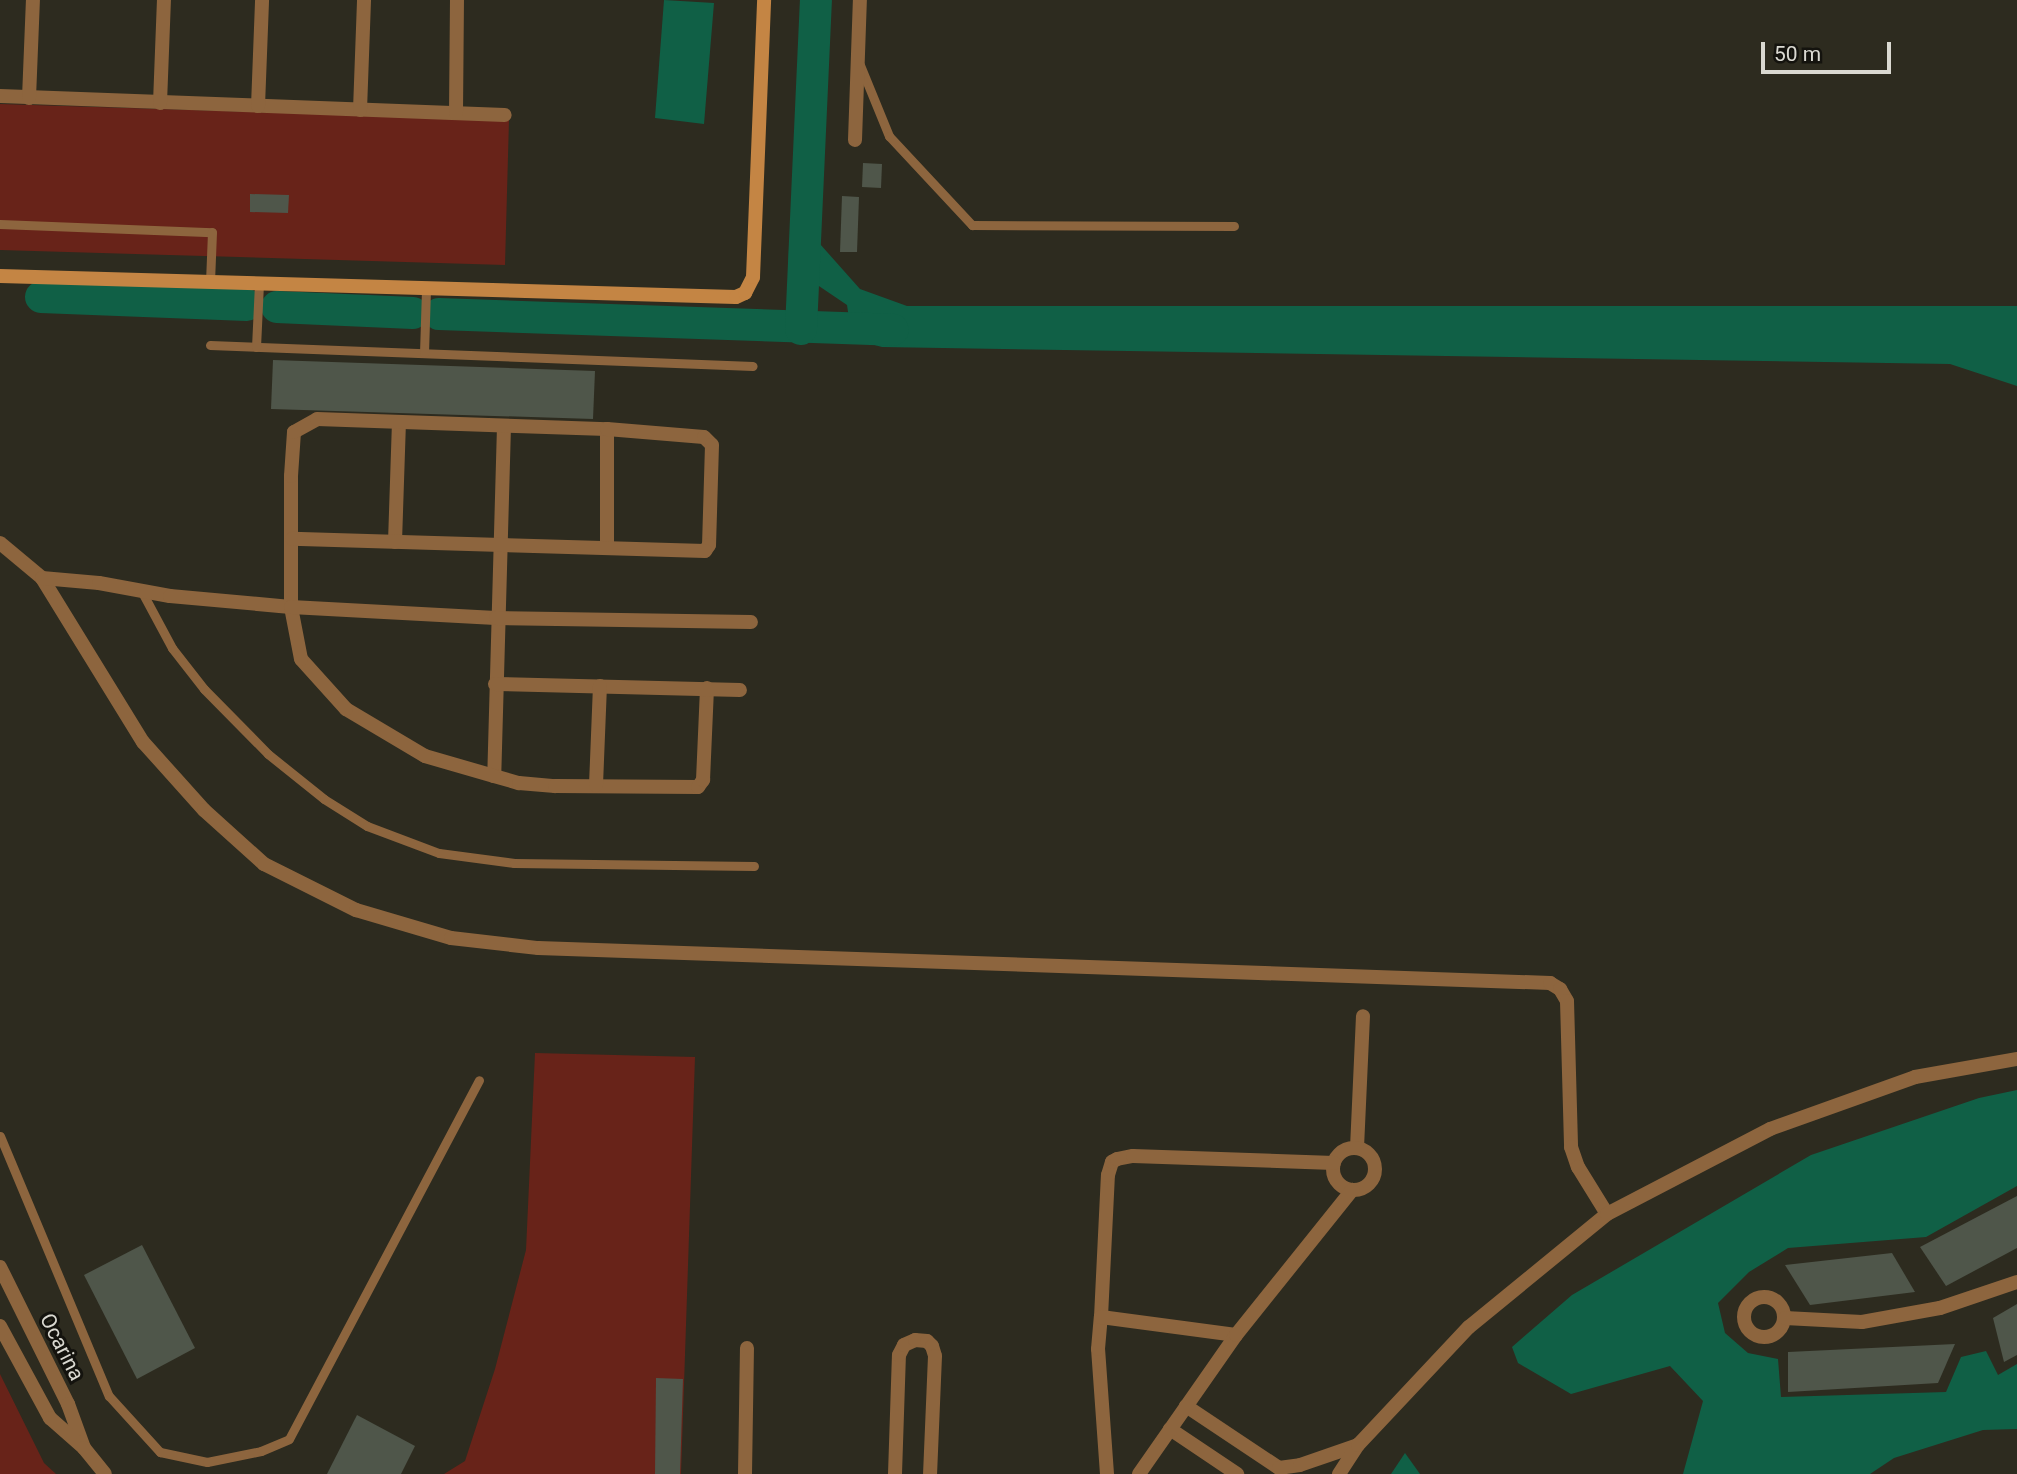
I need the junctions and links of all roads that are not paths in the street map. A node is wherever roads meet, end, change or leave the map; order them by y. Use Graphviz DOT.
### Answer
graph roads {
  1 [pos="33,0"];
  2 [pos="153,0"];
  3 [pos="164,0"];
  4 [pos="262,0"];
  5 [pos="364,0"];
  6 [pos="457,0"];
  7 [pos="764,0"];
  8 [pos="860,0"];
  9 [pos="858,61"];
  10 [pos="0,96"];
  11 [pos="29,98"];
  12 [pos="160,103"];
  13 [pos="258,106"];
  14 [pos="360,110"];
  15 [pos="456,113"];
  16 [pos="505,115"];
  17 [pos="855,140"];
  18 [pos="0,224"];
  19 [pos="1234,226"];
  20 [pos="0,276"];
  21 [pos="211,282"];
  22 [pos="260,284"];
  23 [pos="426,289"];
  24 [pos="210,345"];
  25 [pos="256,347"];
  26 [pos="424,353"];
  27 [pos="753,366"];
  28 [pos="399,423"];
  29 [pos="504,426"];
  30 [pos="607,429"];
  31 [pos="292,539"];
  32 [pos="395,542"];
  33 [pos="0,543"];
  34 [pos="499,545"];
  35 [pos="607,548"];
  36 [pos="43,578"];
  37 [pos="142,592"];
  38 [pos="291,607"];
  39 [pos="496,618"];
  40 [pos="751,622"];
  41 [pos="495,684"];
  42 [pos="600,686"];
  43 [pos="707,688"];
  44 [pos="740,690"];
  45 [pos="494,776"];
  46 [pos="596,785"];
  47 [pos="754,866"];
  48 [pos="1363,1016"];
  49 [pos="2017,1059"];
  50 [pos="479,1080"];
  51 [pos="0,1136"];
  52 [pos="1357,1148"];
  53 [pos="1334,1163"];
  54 [pos="1352,1190"];
  55 [pos="1607,1214"];
  56 [pos="0,1267"];
  57 [pos="2017,1282"];
  58 [pos="1101,1317"];
  59 [pos="1785,1318"];
  60 [pos="0,1326"];
  61 [pos="1236,1335"];
  62 [pos="747,1348"];
  63 [pos="1186,1406"];
  64 [pos="1170,1429"];
  65 [pos="1358,1445"];
  66 [pos="84,1448"];
  67 [pos="105,1474"];
  68 [pos="745,1474"];
  69 [pos="895,1474"];
  70 [pos="930,1474"];
  71 [pos="1107,1474"];
  72 [pos="1139,1474"];
  73 [pos="1237,1474"];
  74 [pos="1339,1474"];
  1 -- 11 [label="street"];
  2 -- 3 [label="street"];
  3 -- 12 [label="street"];
  4 -- 13 [label="street"];
  5 -- 14 [label="street"];
  6 -- 15 [label="street"];
  7 -- 23 [label="main road"];
  8 -- 9 [label="street"];
  9 -- 17 [label="street"];
  9 -- 19 [label="lane"];
  10 -- 11 [label="street"];
  11 -- 12 [label="street"];
  12 -- 13 [label="street"];
  13 -- 14 [label="street"];
  14 -- 15 [label="street"];
  15 -- 16 [label="street"];
  18 -- 21 [label="lane"];
  20 -- 21 [label="main road"];
  21 -- 22 [label="main road"];
  22 -- 23 [label="main road"];
  22 -- 25 [label="lane"];
  23 -- 26 [label="lane"];
  24 -- 25 [label="lane"];
  25 -- 26 [label="lane"];
  26 -- 27 [label="lane"];
  28 -- 29 [label="street"];
  28 -- 31 [label="street"];
  28 -- 32 [label="street"];
  29 -- 30 [label="street"];
  29 -- 34 [label="street"];
  30 -- 35 [label="street"];
  30 -- 35 [label="street"];
  31 -- 32 [label="street"];
  31 -- 38 [label="street"];
  32 -- 34 [label="street"];
  33 -- 36 [label="street"];
  34 -- 35 [label="street"];
  34 -- 39 [label="street"];
  36 -- 37 [label="street"];
  36 -- 55 [label="street"];
  37 -- 38 [label="street"];
  37 -- 47 [label="lane"];
  38 -- 39 [label="street"];
  38 -- 45 [label="street"];
  39 -- 40 [label="street"];
  39 -- 41 [label="street"];
  41 -- 42 [label="street"];
  41 -- 45 [label="street"];
  42 -- 43 [label="street"];
  42 -- 46 [label="street"];
  43 -- 44 [label="street"];
  43 -- 46 [label="street"];
  45 -- 46 [label="street"];
  48 -- 52 [label="street"];
  49 -- 55 [label="street"];
  50 -- 51 [label="lane"];
  52 -- 53 [label="street"];
  52 -- 54 [label="street"];
  53 -- 54 [label="street"];
  53 -- 58 [label="street"];
  54 -- 61 [label="street"];
  55 -- 65 [label="street"];
  56 -- 66 [label="street, Ocarina"];
  57 -- 59 [label="street"];
  58 -- 61 [label="street"];
  58 -- 71 [label="street"];
  60 -- 66 [label="street, Ocarina"];
  61 -- 63 [label="street"];
  62 -- 68 [label="street"];
  63 -- 64 [label="street"];
  63 -- 65 [label="street"];
  64 -- 72 [label="street"];
  64 -- 73 [label="street"];
  65 -- 74 [label="street"];
  66 -- 67 [label="street, Ocarina"];
  69 -- 70 [label="street"];
}
